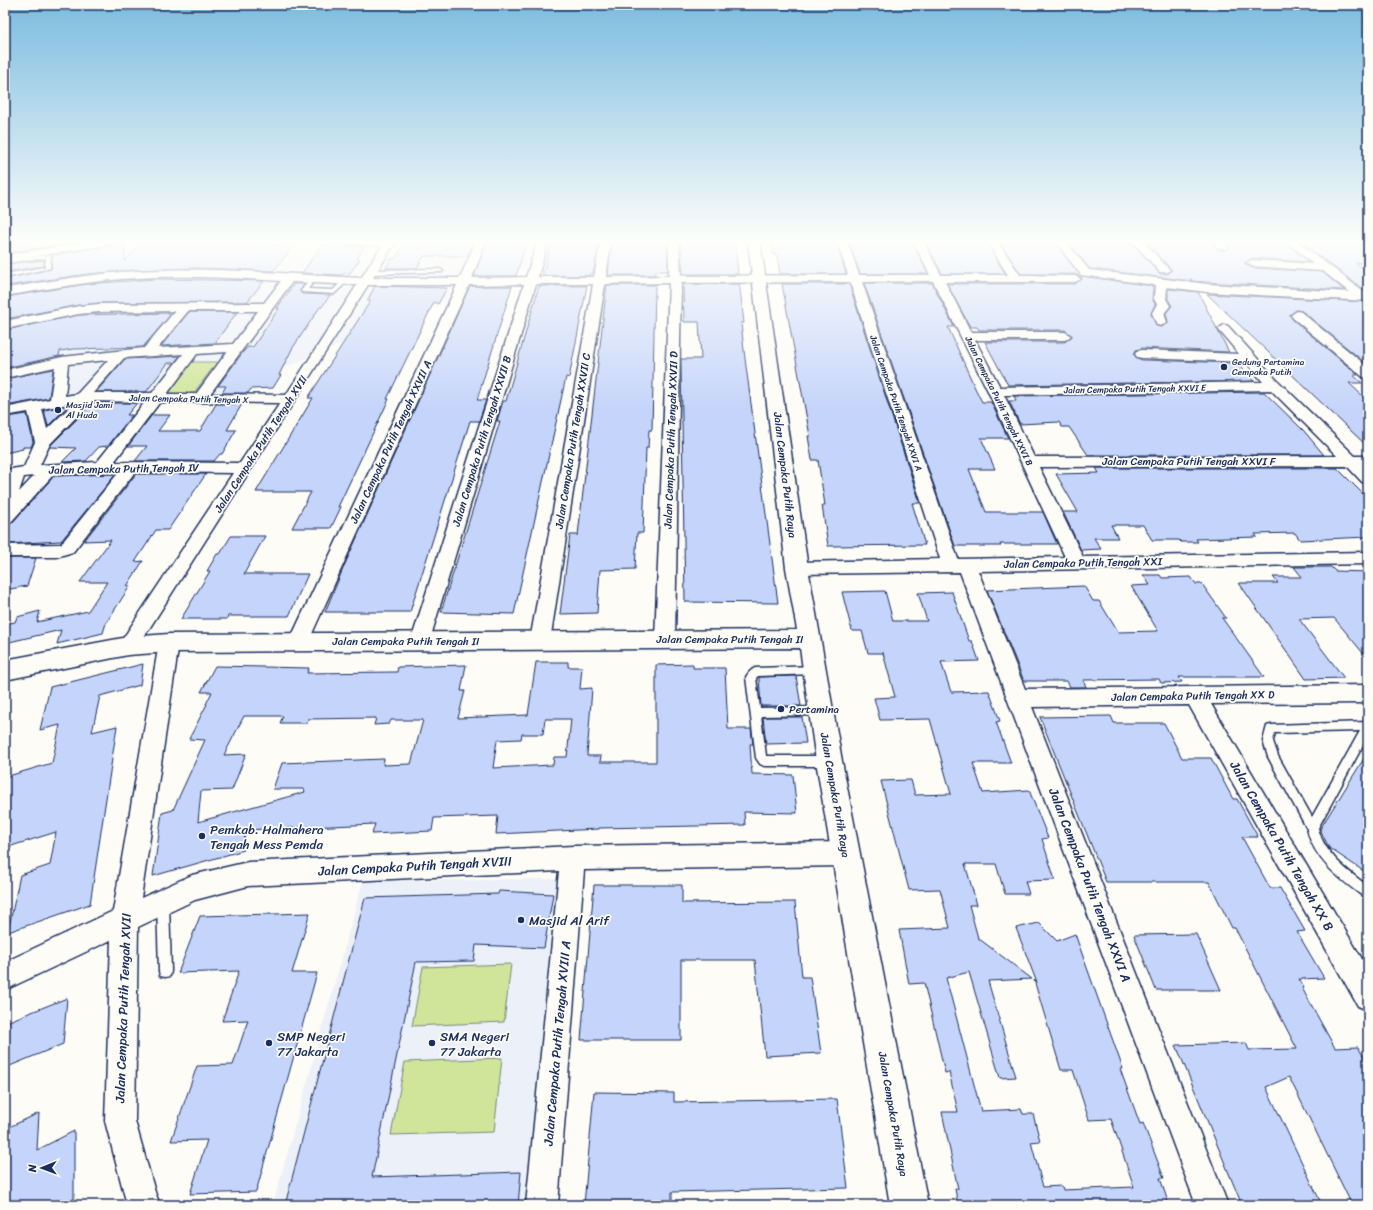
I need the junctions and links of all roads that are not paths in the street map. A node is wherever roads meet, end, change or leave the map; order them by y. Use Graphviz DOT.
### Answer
graph roads {
  1 [pos="274,297"];
  2 [pos="355,297"];
  3 [pos="457,297"];
  4 [pos="526,297"];
  5 [pos="596,297"];
  6 [pos="675,297"];
  7 [pos="762,297"];
  8 [pos="861,297"];
  9 [pos="946,297"];
  10 [pos="1160,297"];
  11 [pos="1281,297"];
  12 [pos="1342,297"];
  13 [pos="1364,299"];
  14 [pos="1288,305"];
  15 [pos="267,307"];
  16 [pos="184,308"];
  17 [pos="1297,315"];
  18 [pos="1160,322"];
  19 [pos="5,326"];
  20 [pos="1224,329"];
  21 [pos="967,336"];
  22 [pos="1066,336"];
  23 [pos="237,348"];
  24 [pos="194,349"];
  25 [pos="148,352"];
  26 [pos="1142,354"];
  27 [pos="120,355"];
  28 [pos="1250,358"];
  29 [pos="62,361"];
  30 [pos="5,374"];
  31 [pos="1368,374"];
  32 [pos="1275,386"];
  33 [pos="995,391"];
  34 [pos="85,397"];
  35 [pos="156,399"];
  36 [pos="199,399"];
  37 [pos="290,399"];
  38 [pos="57,401"];
  39 [pos="34,406"];
  40 [pos="5,412"];
  41 [pos="43,442"];
  42 [pos="1350,461"];
  43 [pos="1368,461"];
  44 [pos="1028,462"];
  45 [pos="102,467"];
  46 [pos="131,467"];
  47 [pos="244,468"];
  48 [pos="49,469"];
  49 [pos="18,472"];
  50 [pos="1368,478"];
  51 [pos="5,508"];
  52 [pos="5,518"];
  53 [pos="5,551"];
  54 [pos="1368,558"];
  55 [pos="1077,563"];
  56 [pos="959,565"];
  57 [pos="797,568"];
  58 [pos="810,639"];
  59 [pos="540,640"];
  60 [pos="665,640"];
  61 [pos="422,641"];
  62 [pos="299,642"];
  63 [pos="169,643"];
  64 [pos="128,646"];
  65 [pos="5,670"];
  66 [pos="815,670"];
  67 [pos="1368,694"];
  68 [pos="1195,696"];
  69 [pos="1018,698"];
  70 [pos="820,711"];
  71 [pos="755,712"];
  72 [pos="1368,726"];
  73 [pos="828,761"];
  74 [pos="1312,828"];
  75 [pos="846,854"];
  76 [pos="573,858"];
  77 [pos="1368,893"];
  78 [pos="163,902"];
  79 [pos="124,920"];
  80 [pos="165,971"];
  81 [pos="5,976"];
  82 [pos="1368,996"];
  83 [pos="144,1205"];
  84 [pos="542,1205"];
  85 [pos="909,1205"];
  86 [pos="1212,1205"];
  1 -- 15 [label="street"];
  2 -- 37 [label="street, Jalan Cempaka Putih Tengah XVII"];
  3 -- 62 [label="street, Jalan Cempaka Putih Tengah XXVII A"];
  4 -- 61 [label="street, Jalan Cempaka Putih Tengah XXVII B"];
  5 -- 59 [label="street, Jalan Cempaka Putih Tengah XXVII C"];
  6 -- 60 [label="street, Jalan Cempaka Putih Tengah XXVII D"];
  7 -- 57 [label="street, Jalan Cempaka Putih Raya"];
  8 -- 56 [label="street, Jalan Cempaka Putih Tengah XXVI A"];
  9 -- 21 [label="street, Jalan Cempaka Putih Tengah XXVI B"];
  10 -- 18 [label="street"];
  11 -- 14 [label="street"];
  12 -- 13 [label="street"];
  15 -- 16 [label="street"];
  15 -- 23 [label="street"];
  16 -- 19 [label="street"];
  16 -- 25 [label="street"];
  17 -- 31 [label="street"];
  20 -- 28 [label="street"];
  21 -- 22 [label="street"];
  21 -- 33 [label="street, Jalan Cempaka Putih Tengah XXVI B"];
  23 -- 24 [label="street"];
  23 -- 36 [label="street"];
  24 -- 25 [label="street"];
  24 -- 35 [label="street"];
  25 -- 27 [label="street"];
  26 -- 28 [label="street"];
  27 -- 29 [label="street"];
  27 -- 34 [label="street"];
  28 -- 32 [label="street"];
  29 -- 30 [label="street"];
  29 -- 38 [label="street"];
  32 -- 33 [label="street, Jalan Cempaka Putih Tengah XXVI E"];
  32 -- 42 [label="street"];
  33 -- 44 [label="street, Jalan Cempaka Putih Tengah XXVI B"];
  34 -- 35 [label="street, Jalan Cempaka Putih Tengah X"];
  34 -- 38 [label="street, Jalan Cempaka Putih Tengah X"];
  34 -- 41 [label="street"];
  35 -- 36 [label="street, Jalan Cempaka Putih Tengah X"];
  35 -- 45 [label="street"];
  36 -- 37 [label="street, Jalan Cempaka Putih Tengah X"];
  37 -- 47 [label="street, Jalan Cempaka Putih Tengah XVII"];
  38 -- 39 [label="street, Jalan Cempaka Putih Tengah X"];
  39 -- 40 [label="street, Jalan Cempaka Putih Tengah X"];
  39 -- 41 [label="street"];
  41 -- 49 [label="street"];
  42 -- 43 [label="street, Jalan Cempaka Putih Tengah XXVI F"];
  42 -- 44 [label="street, Jalan Cempaka Putih Tengah XXVI F"];
  42 -- 50 [label="street"];
  44 -- 55 [label="street, Jalan Cempaka Putih Tengah XXVI B"];
  45 -- 46 [label="street, Jalan Cempaka Putih Tengah IV"];
  45 -- 48 [label="street, Jalan Cempaka Putih Tengah IV"];
  46 -- 47 [label="street, Jalan Cempaka Putih Tengah IV"];
  46 -- 53 [label="street"];
  47 -- 64 [label="street, Jalan Cempaka Putih Tengah XVII"];
  48 -- 49 [label="street, Jalan Cempaka Putih Tengah IV"];
  48 -- 52 [label="street"];
  49 -- 51 [label="street"];
  54 -- 55 [label="street, Jalan Cempaka Putih Tengah XXI"];
  55 -- 56 [label="street, Jalan Cempaka Putih Tengah XXI"];
  56 -- 57 [label="street, Jalan Cempaka Putih Tengah XXI"];
  56 -- 69 [label="street, Jalan Cempaka Putih Tengah XXVI A"];
  57 -- 58 [label="street, Jalan Cempaka Putih Raya"];
  58 -- 60 [label="street, Jalan Cempaka Putih Tengah II"];
  58 -- 66 [label="street, Jalan Cempaka Putih Raya"];
  59 -- 60 [label="street, Jalan Cempaka Putih Tengah II"];
  59 -- 61 [label="street, Jalan Cempaka Putih Tengah II"];
  61 -- 62 [label="street, Jalan Cempaka Putih Tengah II"];
  62 -- 63 [label="street, Jalan Cempaka Putih Tengah II"];
  63 -- 64 [label="street, Jalan Cempaka Putih Tengah II"];
  63 -- 79 [label="street, Jalan Cempaka Putih Tengah XVII"];
  64 -- 65 [label="street, Jalan Cempaka Putih Tengah II"];
  66 -- 70 [label="street, Jalan Cempaka Putih Raya"];
  66 -- 71 [label="lane"];
  67 -- 68 [label="street, Jalan Cempaka Putih Tengah XX D"];
  68 -- 69 [label="street, Jalan Cempaka Putih Tengah XX D"];
  68 -- 82 [label="street, Jalan Cempaka Putih Tengah XX B"];
  69 -- 86 [label="street, Jalan Cempaka Putih Tengah XXVI A"];
  70 -- 71 [label="lane"];
  70 -- 73 [label="street, Jalan Cempaka Putih Raya"];
  71 -- 73 [label="lane"];
  72 -- 74 [label="lane"];
  72 -- 74 [label="lane"];
  73 -- 75 [label="street, Jalan Cempaka Putih Raya"];
  74 -- 77 [label="lane"];
  75 -- 76 [label="street, Jalan Cempaka Putih Tengah XVIII"];
  75 -- 85 [label="street, Jalan Cempaka Putih Raya"];
  76 -- 78 [label="street, Jalan Cempaka Putih Tengah XVIII"];
  76 -- 84 [label="street, Jalan Cempaka Putih Tengah XVIII A"];
  78 -- 79 [label="street, Jalan Cempaka Putih Tengah XVIII"];
  78 -- 80 [label="lane"];
  79 -- 81 [label="street, Jalan Cempaka Putih Tengah XVIII"];
  79 -- 83 [label="street, Jalan Cempaka Putih Tengah XVII"];
}
